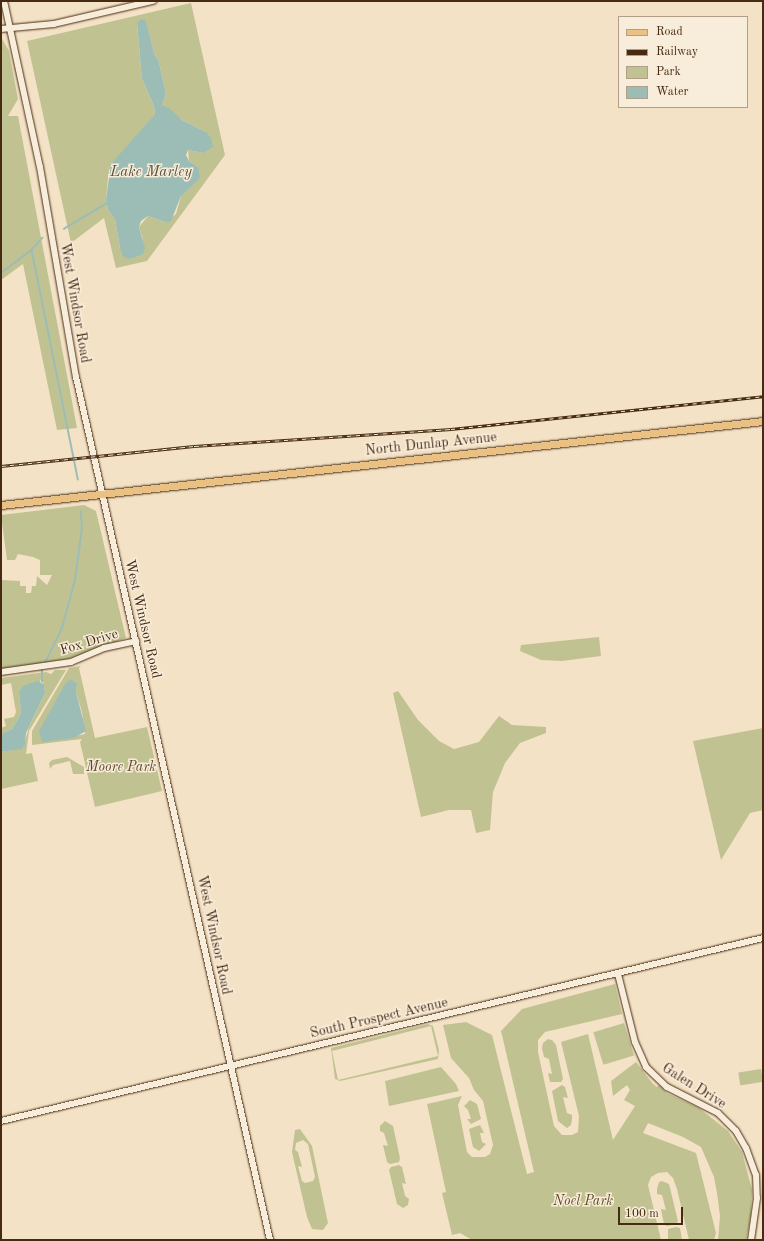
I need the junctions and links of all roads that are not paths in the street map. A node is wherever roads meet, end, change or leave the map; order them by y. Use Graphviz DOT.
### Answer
graph roads {
  1 [pos="4,1"];
  2 [pos="154,1"];
  3 [pos="1,29"];
  4 [pos="11,29"];
  5 [pos="763,421"];
  6 [pos="102,492"];
  7 [pos="1,505"];
  8 [pos="136,641"];
  9 [pos="1,672"];
  10 [pos="763,938"];
  11 [pos="618,974"];
  12 [pos="230,1067"];
  13 [pos="1,1122"];
  14 [pos="270,1240"];
  15 [pos="751,1240"];
  1 -- 4 [label="main road, West Windsor Road"];
  2 -- 4 [label="main road"];
  3 -- 4 [label="main road"];
  4 -- 6 [label="main road, West Windsor Road"];
  5 -- 6 [label="main road, North Dunlap Avenue"];
  6 -- 7 [label="main road, North Dunlap Avenue"];
  6 -- 8 [label="main road, West Windsor Road"];
  8 -- 9 [label="main road, Fox Drive"];
  8 -- 12 [label="main road, West Windsor Road"];
  10 -- 11 [label="main road, South Prospect Avenue"];
  11 -- 12 [label="main road, South Prospect Avenue"];
  11 -- 15 [label="main road, Galen Drive"];
  12 -- 13 [label="main road, South Prospect Avenue"];
  12 -- 14 [label="main road, West Windsor Road"];
}
